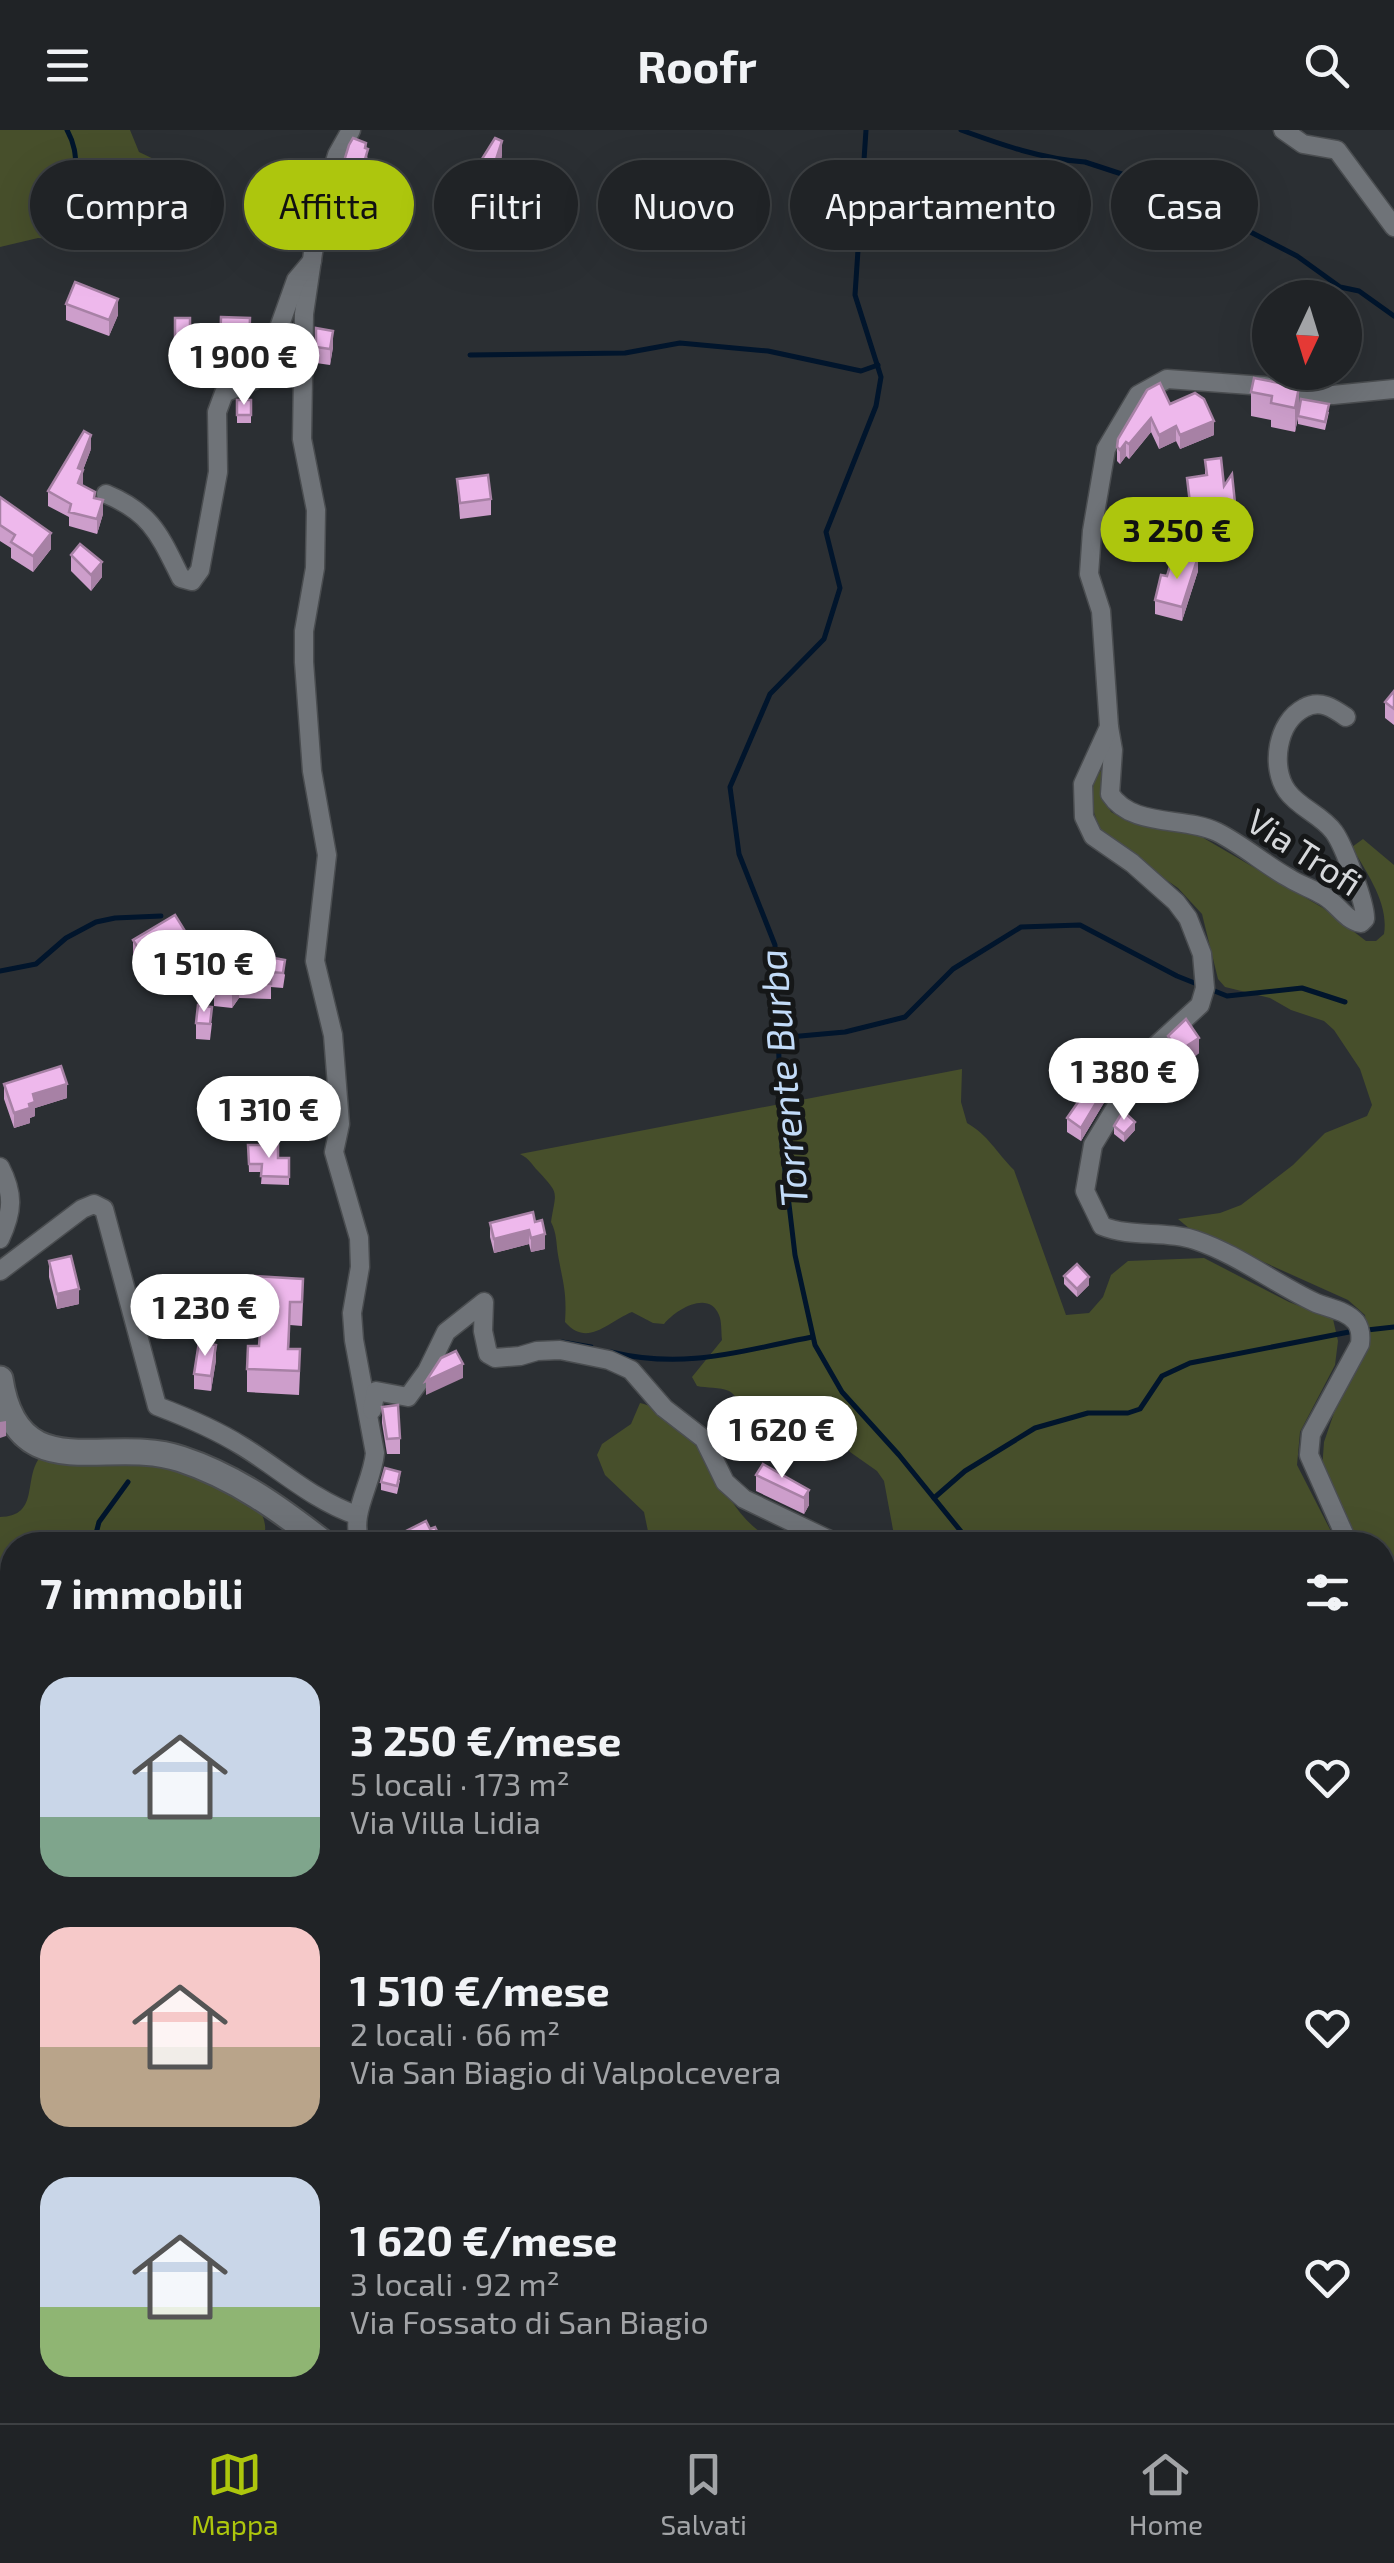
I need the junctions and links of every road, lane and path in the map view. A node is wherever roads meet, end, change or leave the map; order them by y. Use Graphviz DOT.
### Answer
graph roads {
  1 [pos="351,130"];
  2 [pos="1283,130"];
  3 [pos="1394,228"];
  4 [pos="312,261"];
  5 [pos="1394,389"];
  6 [pos="106,494"];
  7 [pos="1346,717"];
  8 [pos="1109,726"];
  9 [pos="0,1167"];
  10 [pos="0,1238"];
  11 [pos="0,1270"];
  12 [pos="0,1379"];
  13 [pos="369,1422"];
  14 [pos="356,1516"];
  15 [pos="307,1532"];
  16 [pos="357,1532"];
  17 [pos="813,1532"];
  18 [pos="1343,1532"];
  1 -- 4 [label="street"];
  2 -- 3 [label="street"];
  4 -- 6 [label="street"];
  4 -- 13 [label="street"];
  5 -- 8 [label="street"];
  7 -- 8 [label="street, Via Trofi"];
  8 -- 18 [label="street"];
  9 -- 10 [label="street"];
  11 -- 14 [label="street"];
  12 -- 15 [label="street"];
  13 -- 14 [label="street"];
  13 -- 17 [label="street"];
  14 -- 16 [label="street"];
}
